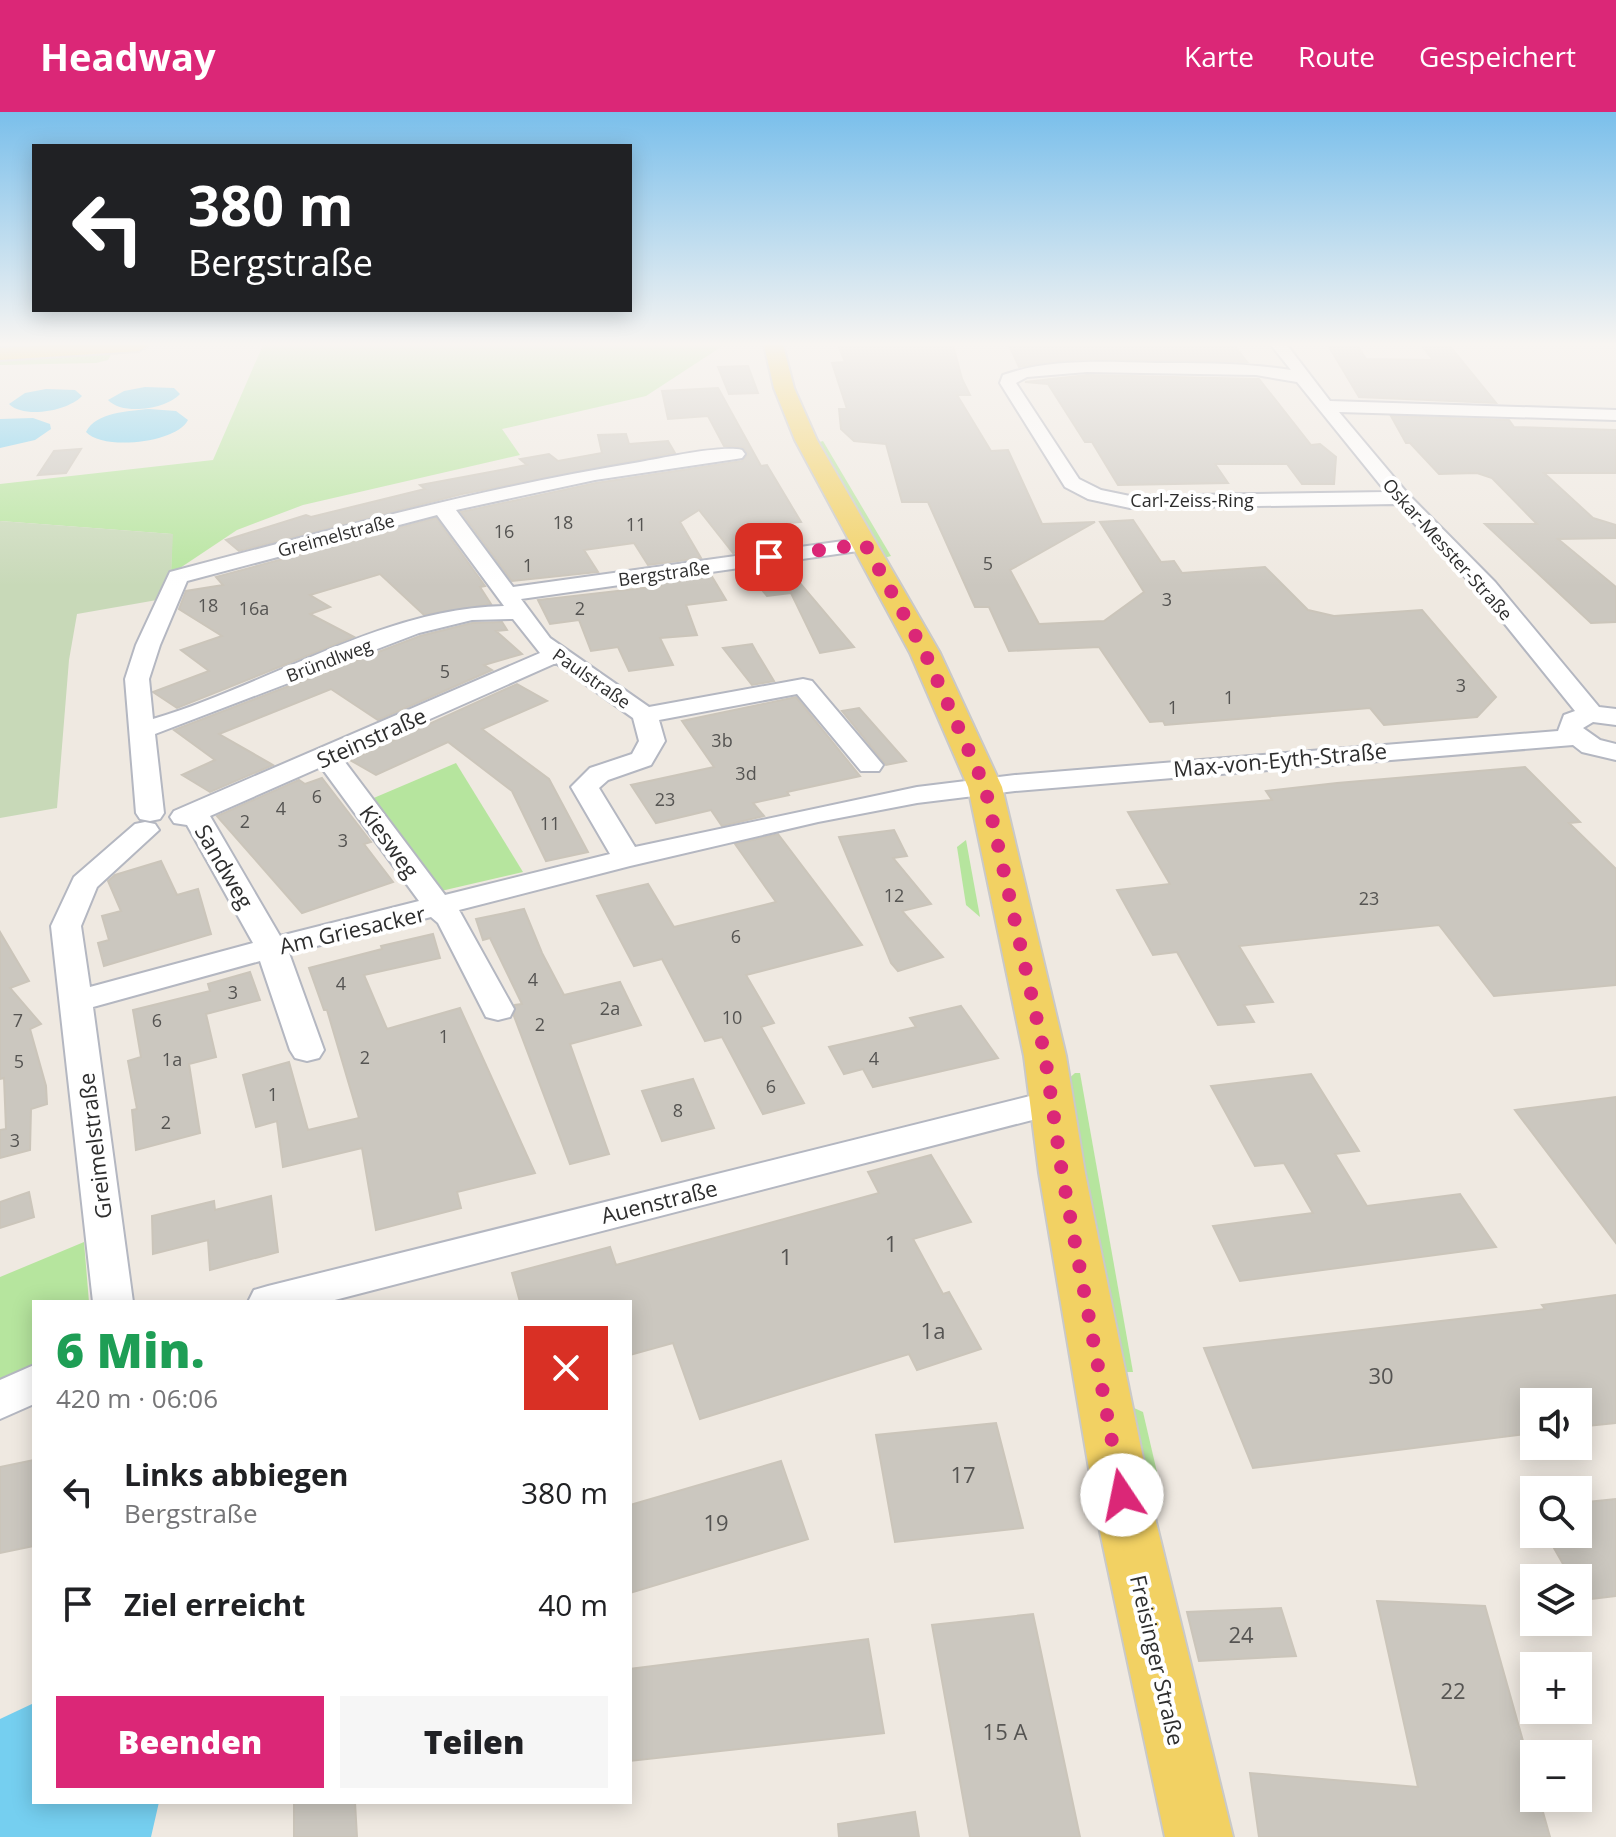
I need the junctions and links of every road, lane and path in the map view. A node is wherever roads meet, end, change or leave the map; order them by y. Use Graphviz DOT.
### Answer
graph roads {
  1 [pos="800,426"];
  2 [pos="1035,426"];
  3 [pos="1341,426"];
  4 [pos="736,454"];
  5 [pos="1401,498"];
  6 [pos="439,507"];
  7 [pos="865,544"];
  8 [pos="516,603"];
  9 [pos="557,654"];
  10 [pos="645,715"];
  11 [pos="1603,716"];
  12 [pos="141,730"];
  13 [pos="1575,737"];
  14 [pos="1616,752"];
  15 [pos="327,756"];
  16 [pos="870,765"];
  17 [pos="985,787"];
  18 [pos="190,816"];
  19 [pos="147,822"];
  20 [pos="627,858"];
  21 [pos="439,908"];
  22 [pos="271,948"];
  23 [pos="77,1001"];
  24 [pos="498,1009"];
  25 [pos="307,1050"];
  26 [pos="1050,1103"];
  27 [pos="113,1300"];
  28 [pos="275,1300"];
  29 [pos="32,1384"];
  30 [pos="0,1401"];
  31 [pos="1199,1837"];
  1 -- 7 [label="main road, Freisinger Straße"];
  2 -- 5 [label="street, Carl-Zeiss-Ring"];
  3 -- 5 [label="street, Oskar-Messter-Straße"];
  4 -- 6 [label="street, Greimelstraße"];
  5 -- 11 [label="street, Oskar-Messter-Straße"];
  6 -- 8 [label="street, Paulstraße"];
  6 -- 12 [label="street, Greimelstraße"];
  7 -- 8 [label="street, Bergstraße"];
  7 -- 17 [label="main road, Freisinger Straße"];
  8 -- 9 [label="street, Paulstraße"];
  8 -- 12 [label="street, Bründlweg"];
  9 -- 10 [label="street, Paulstraße"];
  9 -- 15 [label="street, Steinstraße"];
  10 -- 16 [label="street, Paulstraße"];
  10 -- 20 [label="street"];
  11 -- 13 [label="street"];
  12 -- 19 [label="street, Greimelstraße"];
  13 -- 14 [label="street, Max-von-Eyth-Straße"];
  13 -- 17 [label="street, Max-von-Eyth-Straße"];
  15 -- 18 [label="street, Steinstraße"];
  15 -- 21 [label="street, Kiesweg"];
  17 -- 20 [label="street, Am Griesacker"];
  17 -- 26 [label="main road, Freisinger Straße"];
  18 -- 19 [label="street, Steinstraße"];
  18 -- 22 [label="street, Sandweg"];
  19 -- 23 [label="street, Greimelstraße"];
  20 -- 21 [label="street, Am Griesacker"];
  21 -- 22 [label="street, Am Griesacker"];
  21 -- 24 [label="street, Kiesweg"];
  22 -- 23 [label="street, Am Griesacker"];
  22 -- 25 [label="street, Sandweg"];
  23 -- 27 [label="street, Greimelstraße"];
  26 -- 28 [label="street, Auenstraße"];
  26 -- 31 [label="main road, Freisinger Straße"];
  29 -- 30 [label="street"];
}
